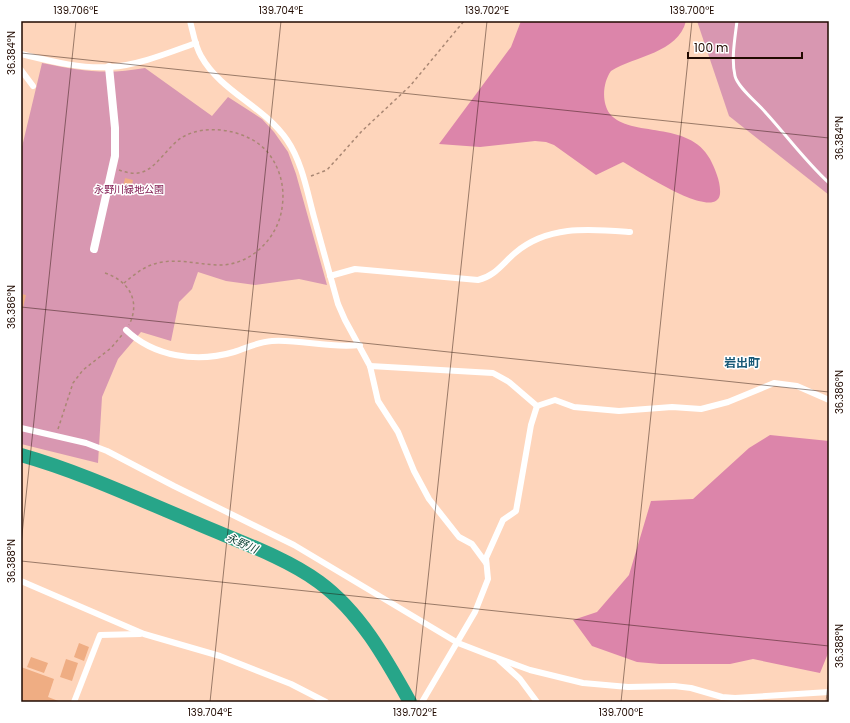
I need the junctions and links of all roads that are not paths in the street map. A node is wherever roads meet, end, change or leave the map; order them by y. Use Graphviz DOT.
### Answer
graph roads {
  1 [pos="190,21"];
  2 [pos="737,21"];
  3 [pos="196,43"];
  4 [pos="21,54"];
  5 [pos="109,67"];
  6 [pos="21,70"];
  7 [pos="33,86"];
  8 [pos="829,183"];
  9 [pos="630,232"];
  10 [pos="94,248"];
  11 [pos="330,276"];
  12 [pos="126,330"];
  13 [pos="360,346"];
  14 [pos="370,366"];
  15 [pos="829,400"];
  16 [pos="537,406"];
  17 [pos="21,428"];
  18 [pos="486,563"];
  19 [pos="21,581"];
  20 [pos="144,634"];
  21 [pos="458,643"];
  22 [pos="496,658"];
  23 [pos="829,692"];
  24 [pos="74,702"];
  25 [pos="326,702"];
  26 [pos="422,702"];
  27 [pos="537,702"];
  1 -- 3 [label="street"];
  2 -- 8 [label="lane"];
  3 -- 5 [label="street"];
  3 -- 11 [label="street"];
  4 -- 5 [label="street"];
  5 -- 10 [label="street"];
  6 -- 7 [label="street"];
  9 -- 11 [label="street"];
  11 -- 13 [label="street"];
  12 -- 13 [label="street"];
  13 -- 14 [label="street"];
  14 -- 16 [label="street"];
  14 -- 18 [label="street"];
  15 -- 16 [label="street"];
  16 -- 18 [label="street"];
  17 -- 21 [label="street"];
  18 -- 21 [label="street"];
  19 -- 20 [label="street"];
  20 -- 24 [label="street"];
  20 -- 25 [label="street"];
  21 -- 22 [label="street"];
  21 -- 26 [label="street"];
  22 -- 23 [label="street"];
  22 -- 27 [label="street"];
}
